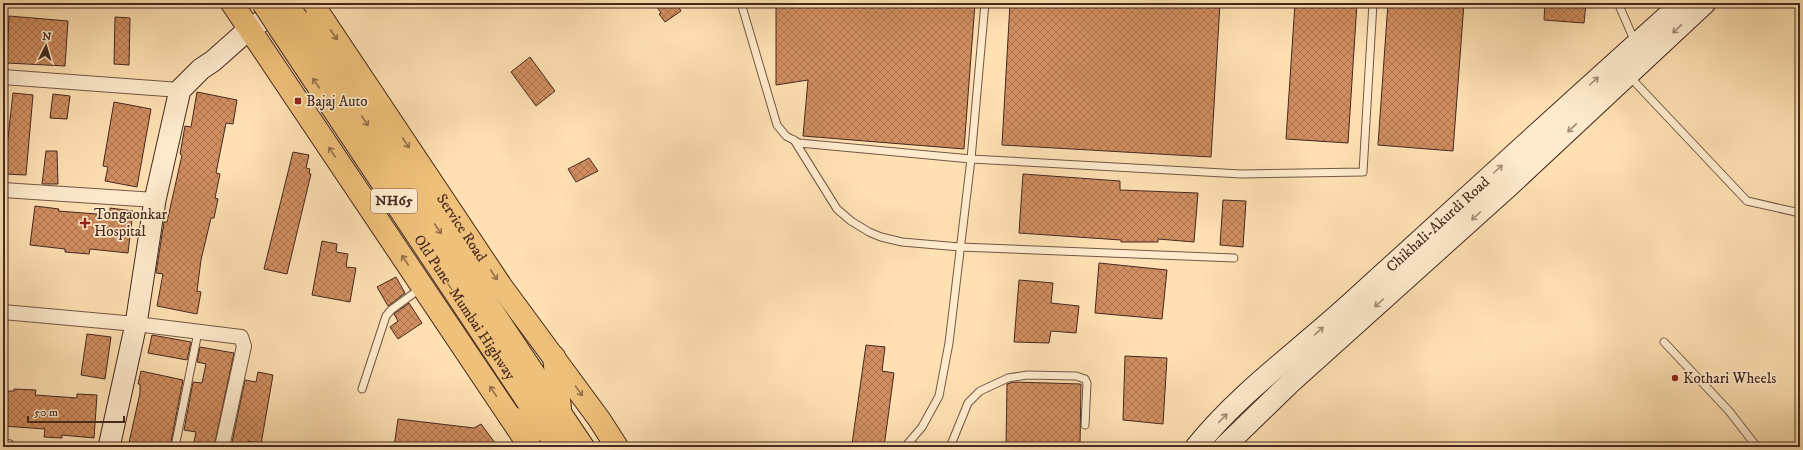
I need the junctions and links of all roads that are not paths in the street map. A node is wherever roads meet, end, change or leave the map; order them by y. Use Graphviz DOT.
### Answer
graph roads {
  1 [pos="232,3"];
  2 [pos="262,3"];
  3 [pos="312,3"];
  4 [pos="741,3"];
  5 [pos="985,3"];
  6 [pos="1373,3"];
  7 [pos="1618,3"];
  8 [pos="1682,3"];
  9 [pos="1705,3"];
  10 [pos="289,14"];
  11 [pos="249,29"];
  12 [pos="1636,44"];
  13 [pos="1628,75"];
  14 [pos="3,77"];
  15 [pos="180,90"];
  16 [pos="793,139"];
  17 [pos="971,159"];
  18 [pos="3,190"];
  19 [pos="155,200"];
  20 [pos="1800,213"];
  21 [pos="960,246"];
  22 [pos="1234,258"];
  23 [pos="423,287"];
  24 [pos="3,312"];
  25 [pos="136,324"];
  26 [pos="198,332"];
  27 [pos="1664,342"];
  28 [pos="554,358"];
  29 [pos="362,389"];
  30 [pos="561,413"];
  31 [pos="510,417"];
  32 [pos="1085,425"];
  33 [pos="553,439"];
  34 [pos="1231,445"];
  35 [pos="3,447"];
  36 [pos="8,447"];
  37 [pos="109,447"];
  38 [pos="175,447"];
  39 [pos="222,447"];
  40 [pos="530,447"];
  41 [pos="583,447"];
  42 [pos="617,447"];
  43 [pos="905,447"];
  44 [pos="950,447"];
  45 [pos="1196,447"];
  46 [pos="1757,447"];
  1 -- 11 [label="main road"];
  2 -- 10 [label="main road, Old Pune–Mumbai Highway / NH65, bridge"];
  3 -- 28 [label="main road, Service Road, one-way"];
  4 -- 16 [label="lane"];
  5 -- 17 [label="lane"];
  6 -- 17 [label="lane"];
  7 -- 12 [label="lane"];
  8 -- 12 [label="main road, Chikhali-Akurdi Road"];
  9 -- 13 [label="main road, Chikhali-Akurdi Road, one-way"];
  10 -- 11 [label="main road"];
  10 -- 30 [label="main road, Old Pune–Mumbai Highway / NH65, one-way"];
  33 -- 10 [label="main road, Old Pune–Mumbai Highway / NH65, one-way"];
  11 -- 15 [label="main road"];
  23 -- 11 [label="main road, one-way"];
  45 -- 12 [label="main road, Chikhali-Akurdi Road, one-way"];
  13 -- 20 [label="lane"];
  13 -- 34 [label="main road, Chikhali-Akurdi Road, one-way"];
  14 -- 15 [label="street"];
  15 -- 19 [label="main road"];
  16 -- 17 [label="lane"];
  16 -- 21 [label="lane"];
  17 -- 21 [label="lane"];
  18 -- 19 [label="street"];
  19 -- 25 [label="main road"];
  21 -- 22 [label="lane"];
  21 -- 43 [label="lane"];
  23 -- 29 [label="lane"];
  31 -- 23 [label="main road, one-way"];
  24 -- 25 [label="street"];
  25 -- 26 [label="street"];
  25 -- 37 [label="main road"];
  26 -- 38 [label="lane"];
  26 -- 39 [label="street"];
  27 -- 46 [label="lane"];
  28 -- 30 [label="main road"];
  28 -- 42 [label="main road, Service Road, one-way"];
  30 -- 41 [label="main road, NH65"];
  31 -- 33 [label="main road"];
  31 -- 40 [label="main road"];
  32 -- 44 [label="lane"];
  35 -- 36 [label="street"];
}
